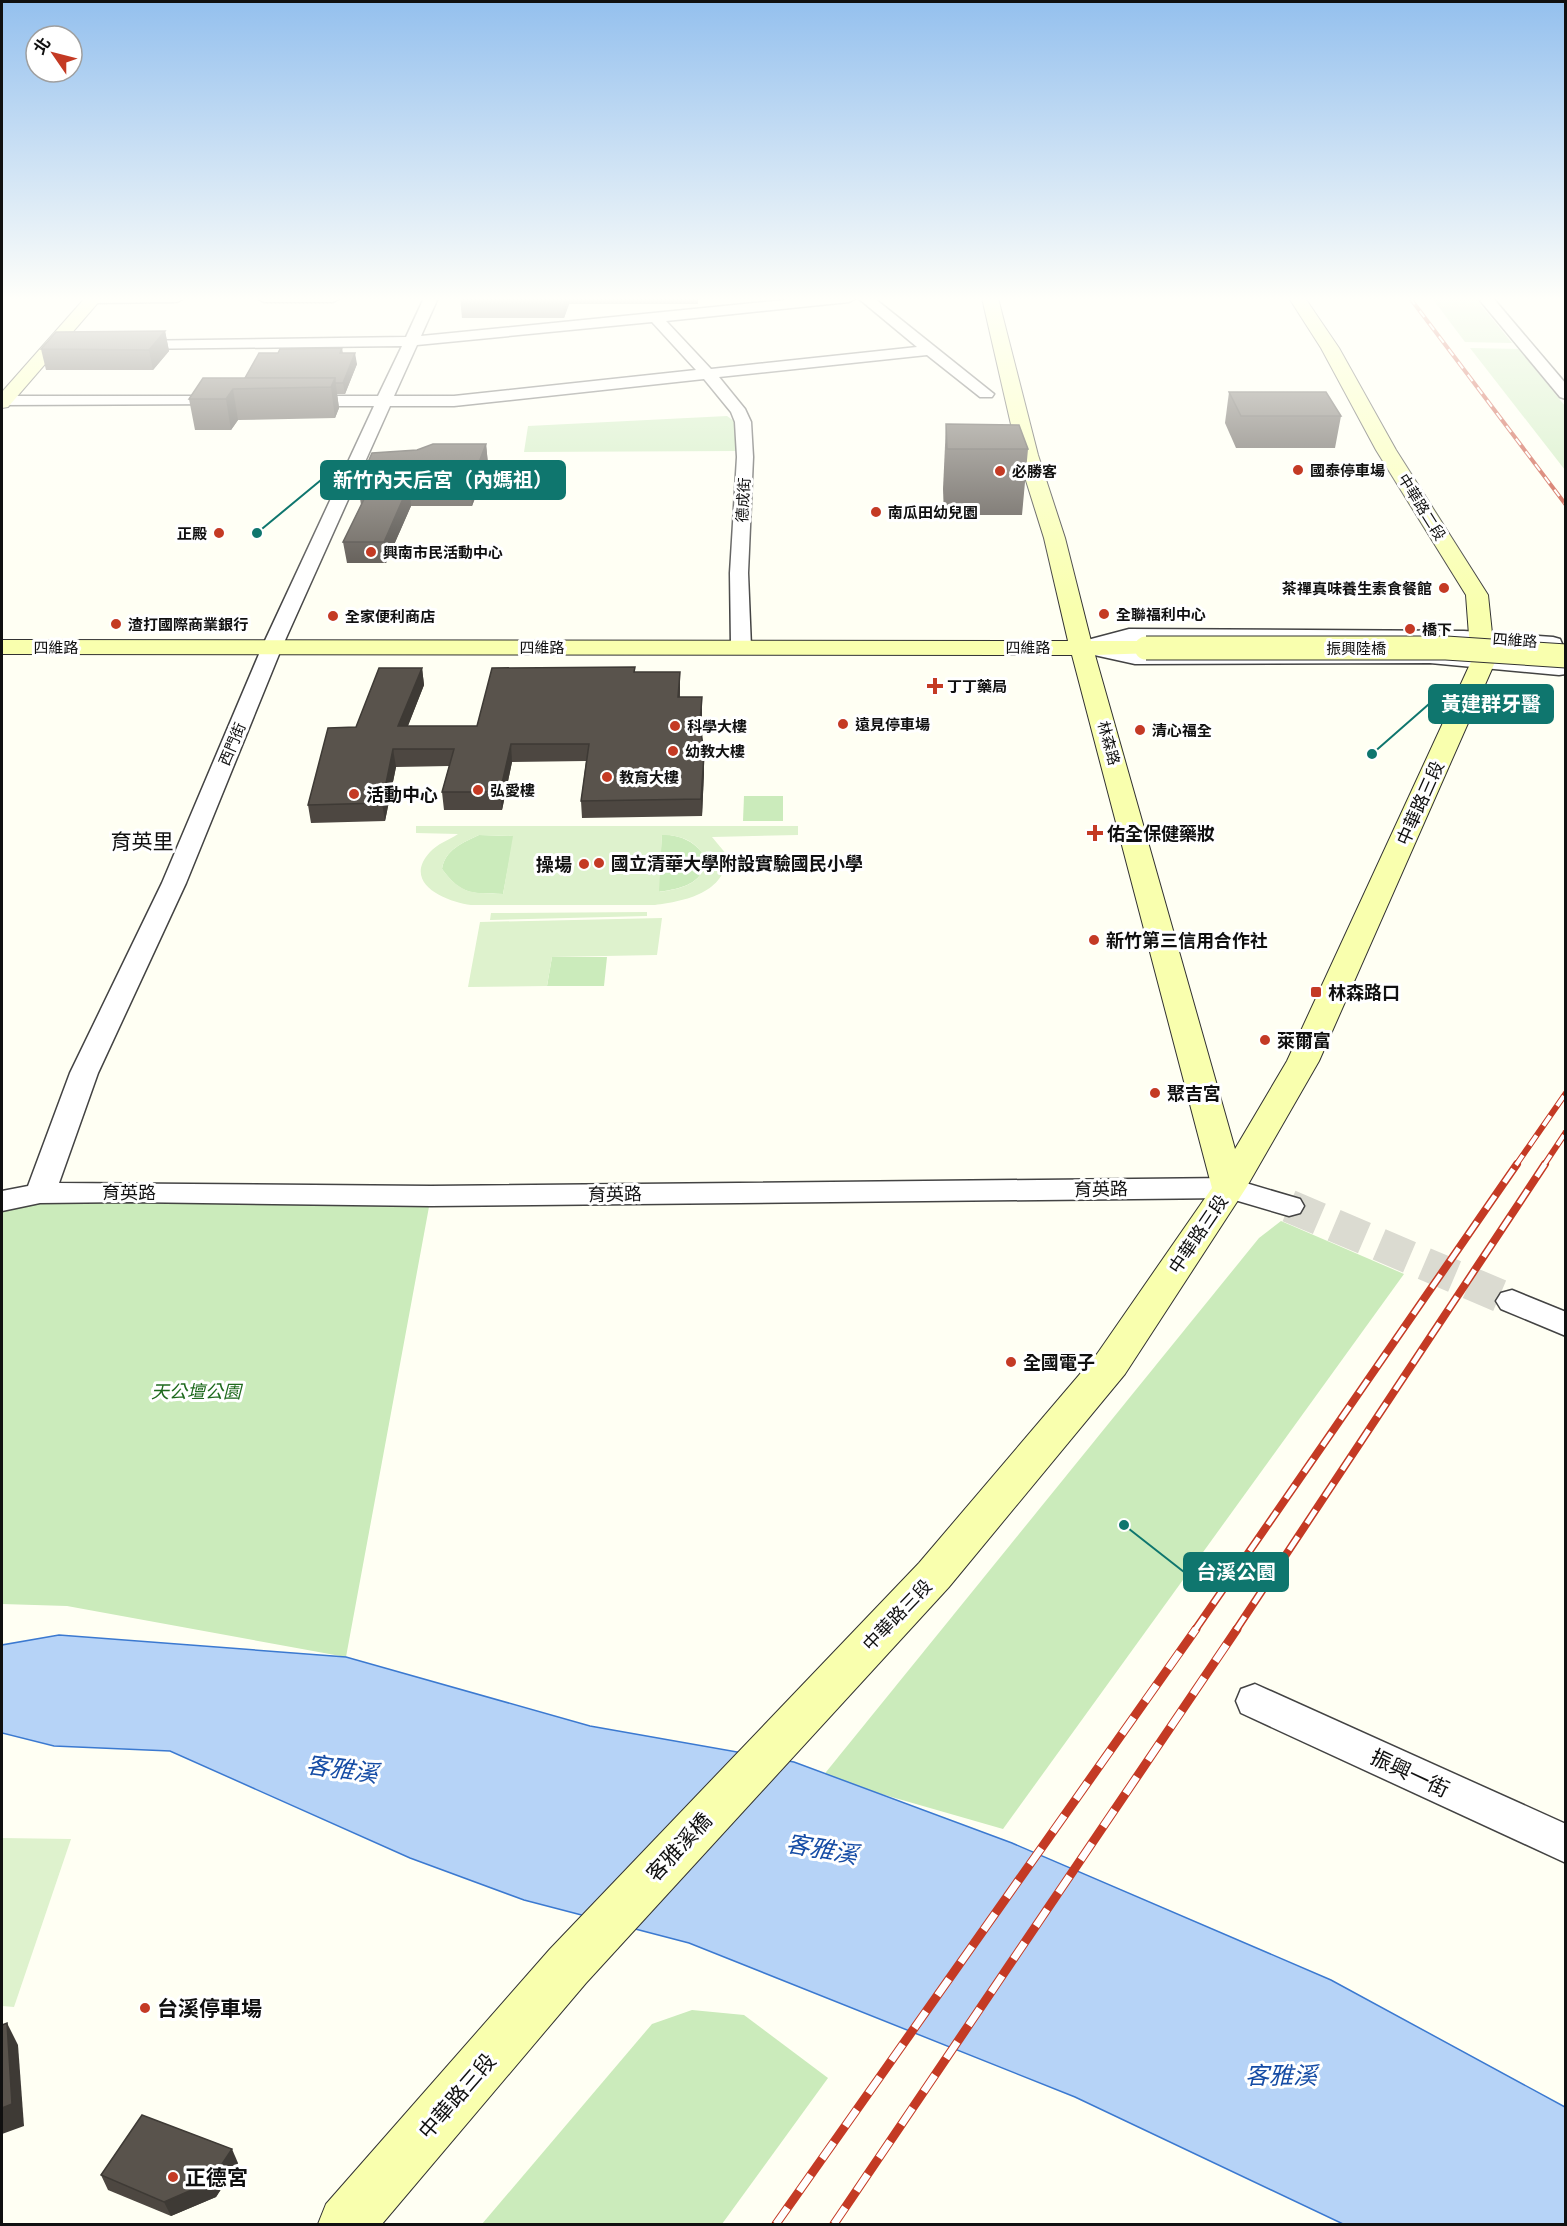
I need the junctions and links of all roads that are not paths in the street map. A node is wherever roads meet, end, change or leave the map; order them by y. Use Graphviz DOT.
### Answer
graph roads {
  1 [pos="384,401"];
  2 [pos="2,402"];
  3 [pos="31,402"];
  4 [pos="732,402"];
  5 [pos="1016,402"];
  6 [pos="1360,402"];
  7 [pos="2,647"];
  8 [pos="272,647"];
  9 [pos="741,647"];
  10 [pos="1083,647"];
  11 [pos="1146,648"];
  12 [pos="1483,650"];
  13 [pos="1566,656"];
  14 [pos="1209,1113"];
  15 [pos="1272,1113"];
  16 [pos="1229,1188"];
  17 [pos="40,1193"];
  18 [pos="2,1201"];
  19 [pos="1290,1206"];
  20 [pos="1512,1301"];
  21 [pos="1566,1325"];
  22 [pos="1255,1701"];
  23 [pos="790,1727"];
  24 [pos="1566,1844"];
  25 [pos="568,1966"];
  26 [pos="346,2224"];
  1 -- 8 [label="street, 西門街"];
  2 -- 3 [label="street"];
  4 -- 9 [label="street, 德成街"];
  5 -- 10 [label="street, 林森路"];
  6 -- 12 [label="street, 中華路二段"];
  7 -- 8 [label="street, 四維路"];
  8 -- 9 [label="street, 四維路"];
  8 -- 17 [label="street, 西門街"];
  9 -- 10 [label="street, 四維路"];
  10 -- 11 [label="street, 四維路"];
  10 -- 12 [label="street, 四維路"];
  10 -- 14 [label="street, 林森路"];
  11 -- 13 [label="street, 振興陸橋, bridge"];
  12 -- 15 [label="street, 中華路三段"];
  14 -- 15 [label="street"];
  14 -- 16 [label="street, 林森路"];
  15 -- 16 [label="street, 中華路三段"];
  16 -- 17 [label="street, 育英路"];
  16 -- 19 [label="street, 育英路"];
  16 -- 23 [label="street, 中華路三段"];
  17 -- 18 [label="street, 育英路"];
  20 -- 21 [label="street"];
  22 -- 24 [label="street, 振興一街"];
  23 -- 25 [label="street, 客雅溪橋"];
  25 -- 26 [label="street, 中華路三段"];
}
